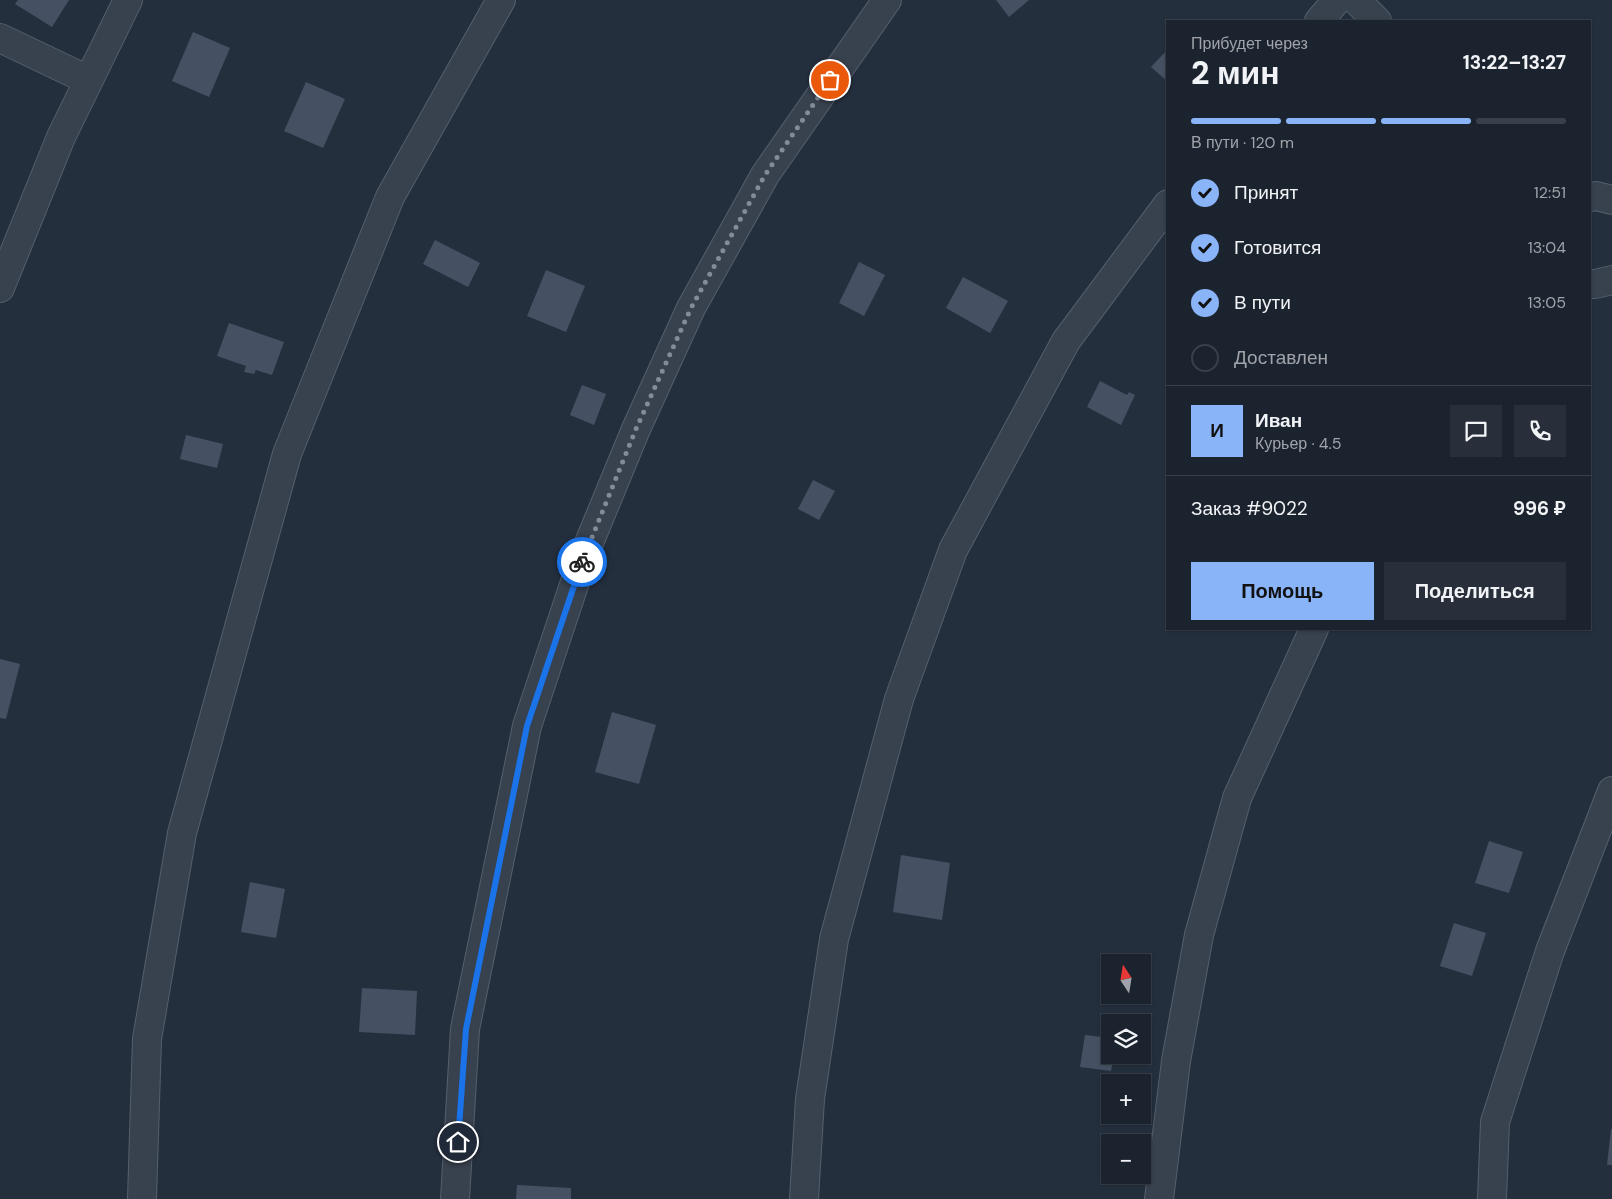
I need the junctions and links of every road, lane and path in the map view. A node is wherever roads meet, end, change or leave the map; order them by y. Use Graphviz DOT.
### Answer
graph roads {
  1 [pos="128,0"];
  2 [pos="501,0"];
  3 [pos="887,0"];
  4 [pos="1337,0"];
  5 [pos="1356,0"];
  6 [pos="1320,20"];
  7 [pos="1376,20"];
  8 [pos="0,38"];
  9 [pos="88,80"];
  10 [pos="1591,197"];
  11 [pos="1612,200"];
  12 [pos="1166,207"];
  13 [pos="1612,280"];
  14 [pos="1591,284"];
  15 [pos="0,288"];
  16 [pos="1314,630"];
  17 [pos="1612,791"];
  18 [pos="142,1199"];
  19 [pos="455,1199"];
  20 [pos="804,1199"];
  21 [pos="1159,1199"];
  22 [pos="1492,1199"];
  1 -- 9 [label="lane"];
  2 -- 18 [label="lane"];
  3 -- 19 [label="lane"];
  4 -- 6 [label="lane"];
  5 -- 7 [label="lane"];
  8 -- 9 [label="lane"];
  9 -- 15 [label="lane"];
  10 -- 11 [label="lane"];
  12 -- 20 [label="lane"];
  13 -- 14 [label="lane"];
  16 -- 21 [label="lane"];
  17 -- 22 [label="lane"];
}
